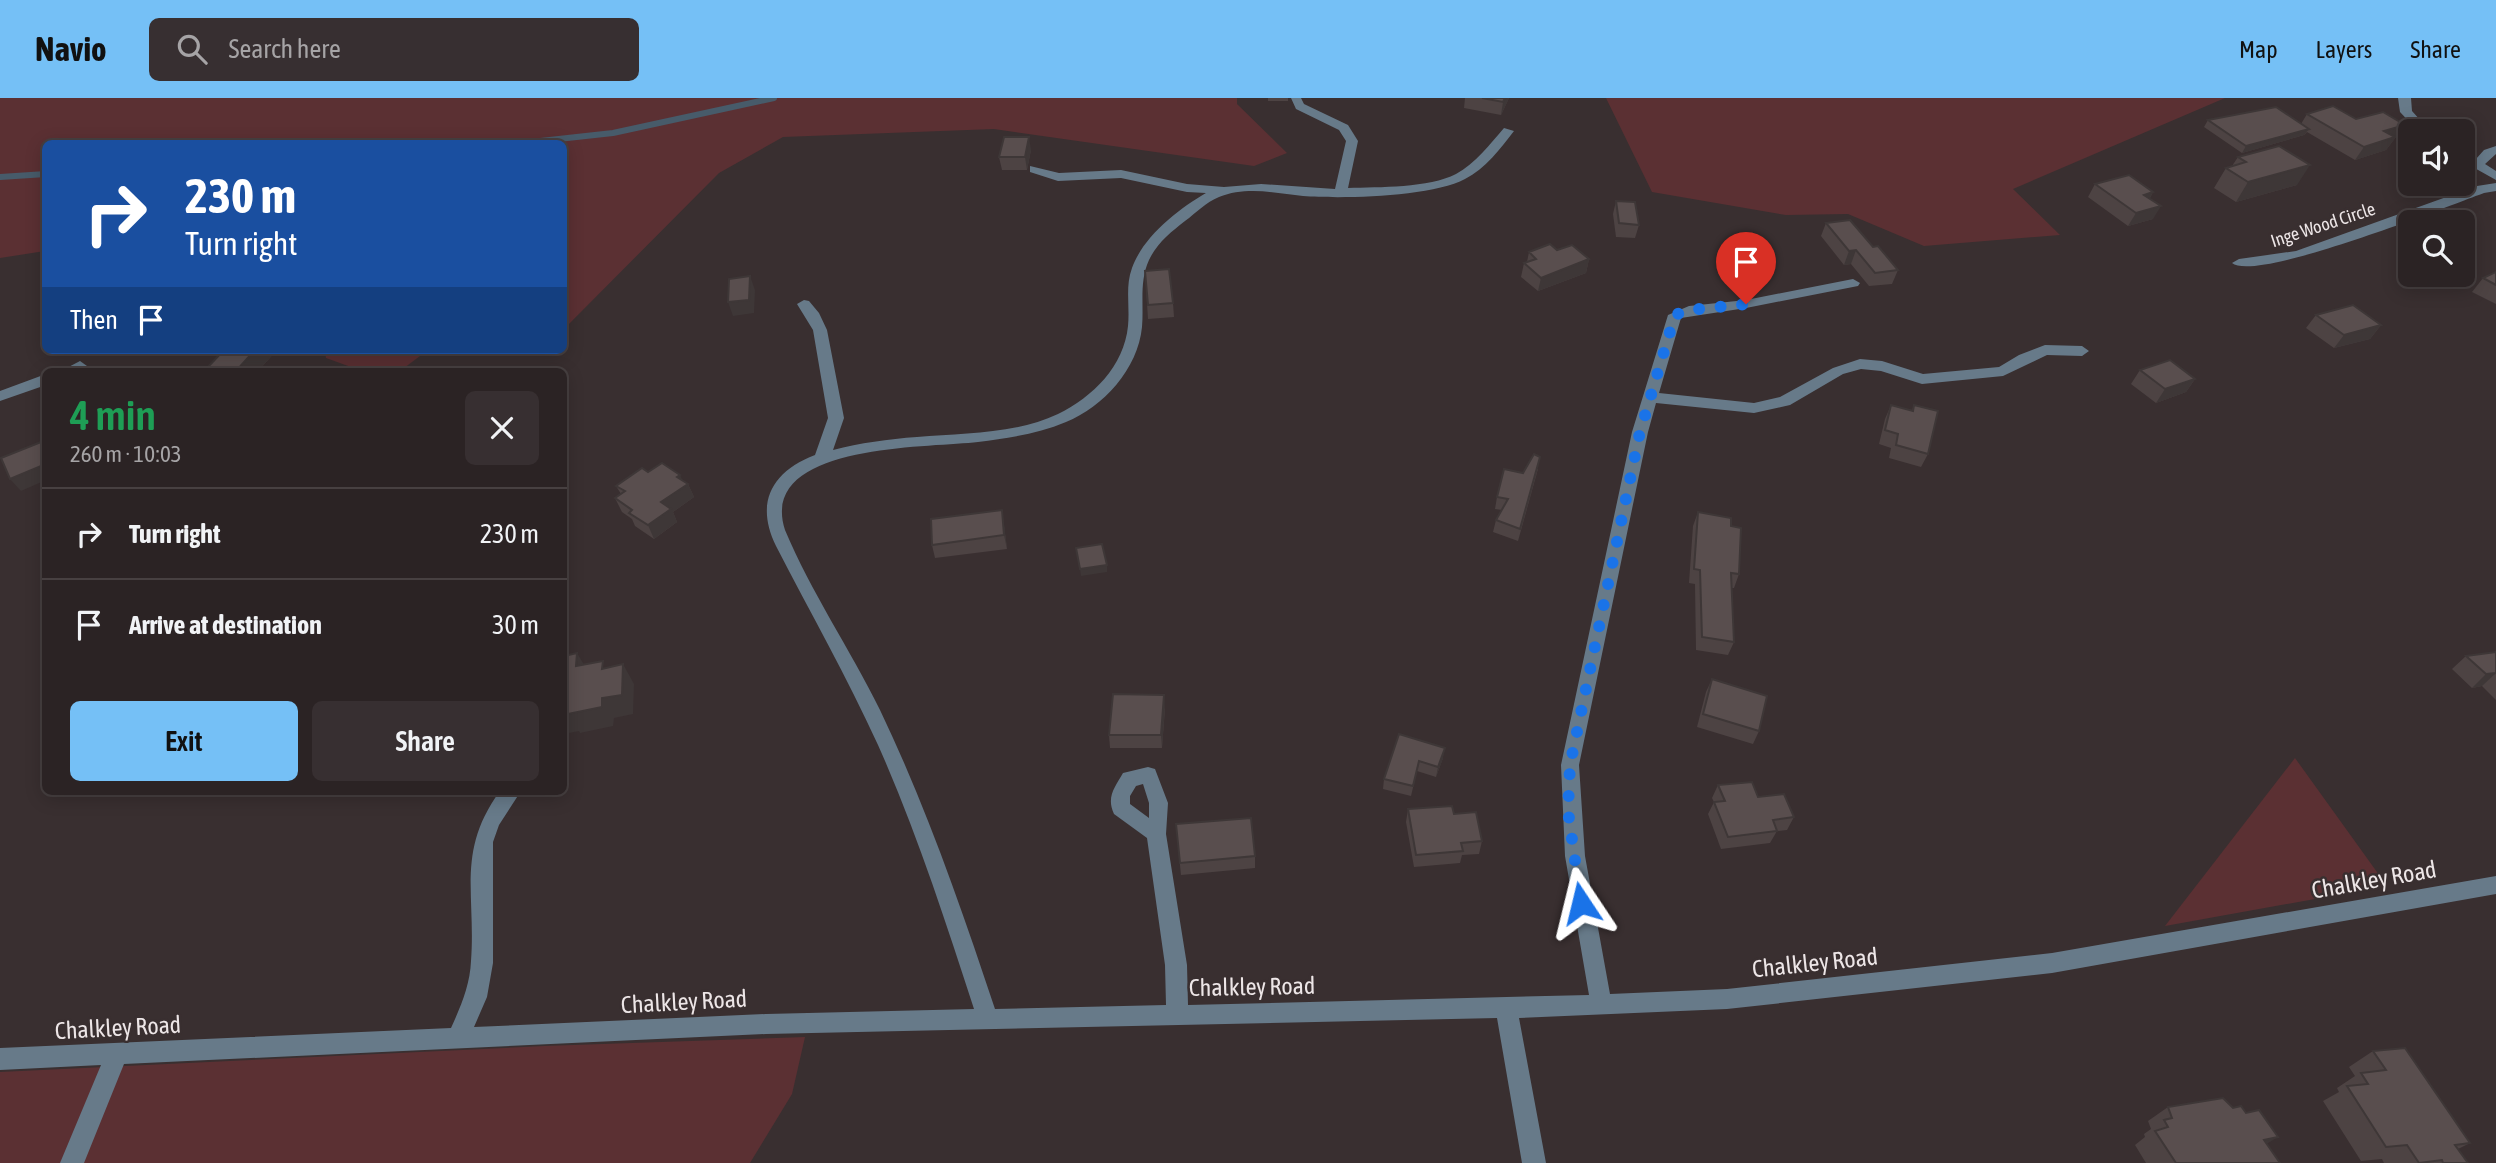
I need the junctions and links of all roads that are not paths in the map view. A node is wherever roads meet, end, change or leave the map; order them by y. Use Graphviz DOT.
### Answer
graph roads {
  1 [pos="2405,98"];
  2 [pos="1296,100"];
  3 [pos="2412,119"];
  4 [pos="1508,131"];
  5 [pos="2496,150"];
  6 [pos="2477,165"];
  7 [pos="1034,169"];
  8 [pos="2496,176"];
  9 [pos="2496,187"];
  10 [pos="1222,191"];
  11 [pos="1341,192"];
  12 [pos="2239,263"];
  13 [pos="1853,283"];
  14 [pos="804,303"];
  15 [pos="2082,351"];
  16 [pos="42,380"];
  17 [pos="0,396"];
  18 [pos="1651,397"];
  19 [pos="822,458"];
  20 [pos="508,795"];
  21 [pos="1156,834"];
  22 [pos="2496,885"];
  23 [pos="1601,1005"];
  24 [pos="1506,1008"];
  25 [pos="1177,1015"];
  26 [pos="988,1019"];
  27 [pos="458,1038"];
  28 [pos="117,1054"];
  29 [pos="0,1059"];
  30 [pos="72,1163"];
  31 [pos="1534,1163"];
  1 -- 3 [label="street"];
  2 -- 11 [label="street"];
  4 -- 11 [label="street"];
  5 -- 6 [label="street"];
  6 -- 8 [label="street"];
  7 -- 10 [label="street"];
  9 -- 12 [label="street, Inge Wood Circle"];
  10 -- 11 [label="street"];
  10 -- 19 [label="street"];
  13 -- 18 [label="street"];
  14 -- 19 [label="street"];
  15 -- 18 [label="street"];
  16 -- 17 [label="street"];
  18 -- 23 [label="street"];
  19 -- 26 [label="street"];
  20 -- 27 [label="street"];
  21 -- 25 [label="street"];
  22 -- 23 [label="street, Chalkley Road"];
  23 -- 24 [label="street, Chalkley Road"];
  24 -- 25 [label="street, Chalkley Road"];
  24 -- 31 [label="street"];
  25 -- 26 [label="street, Chalkley Road"];
  26 -- 27 [label="street, Chalkley Road"];
  27 -- 28 [label="street, Chalkley Road"];
  28 -- 29 [label="street, Chalkley Road"];
  28 -- 30 [label="street"];
}
